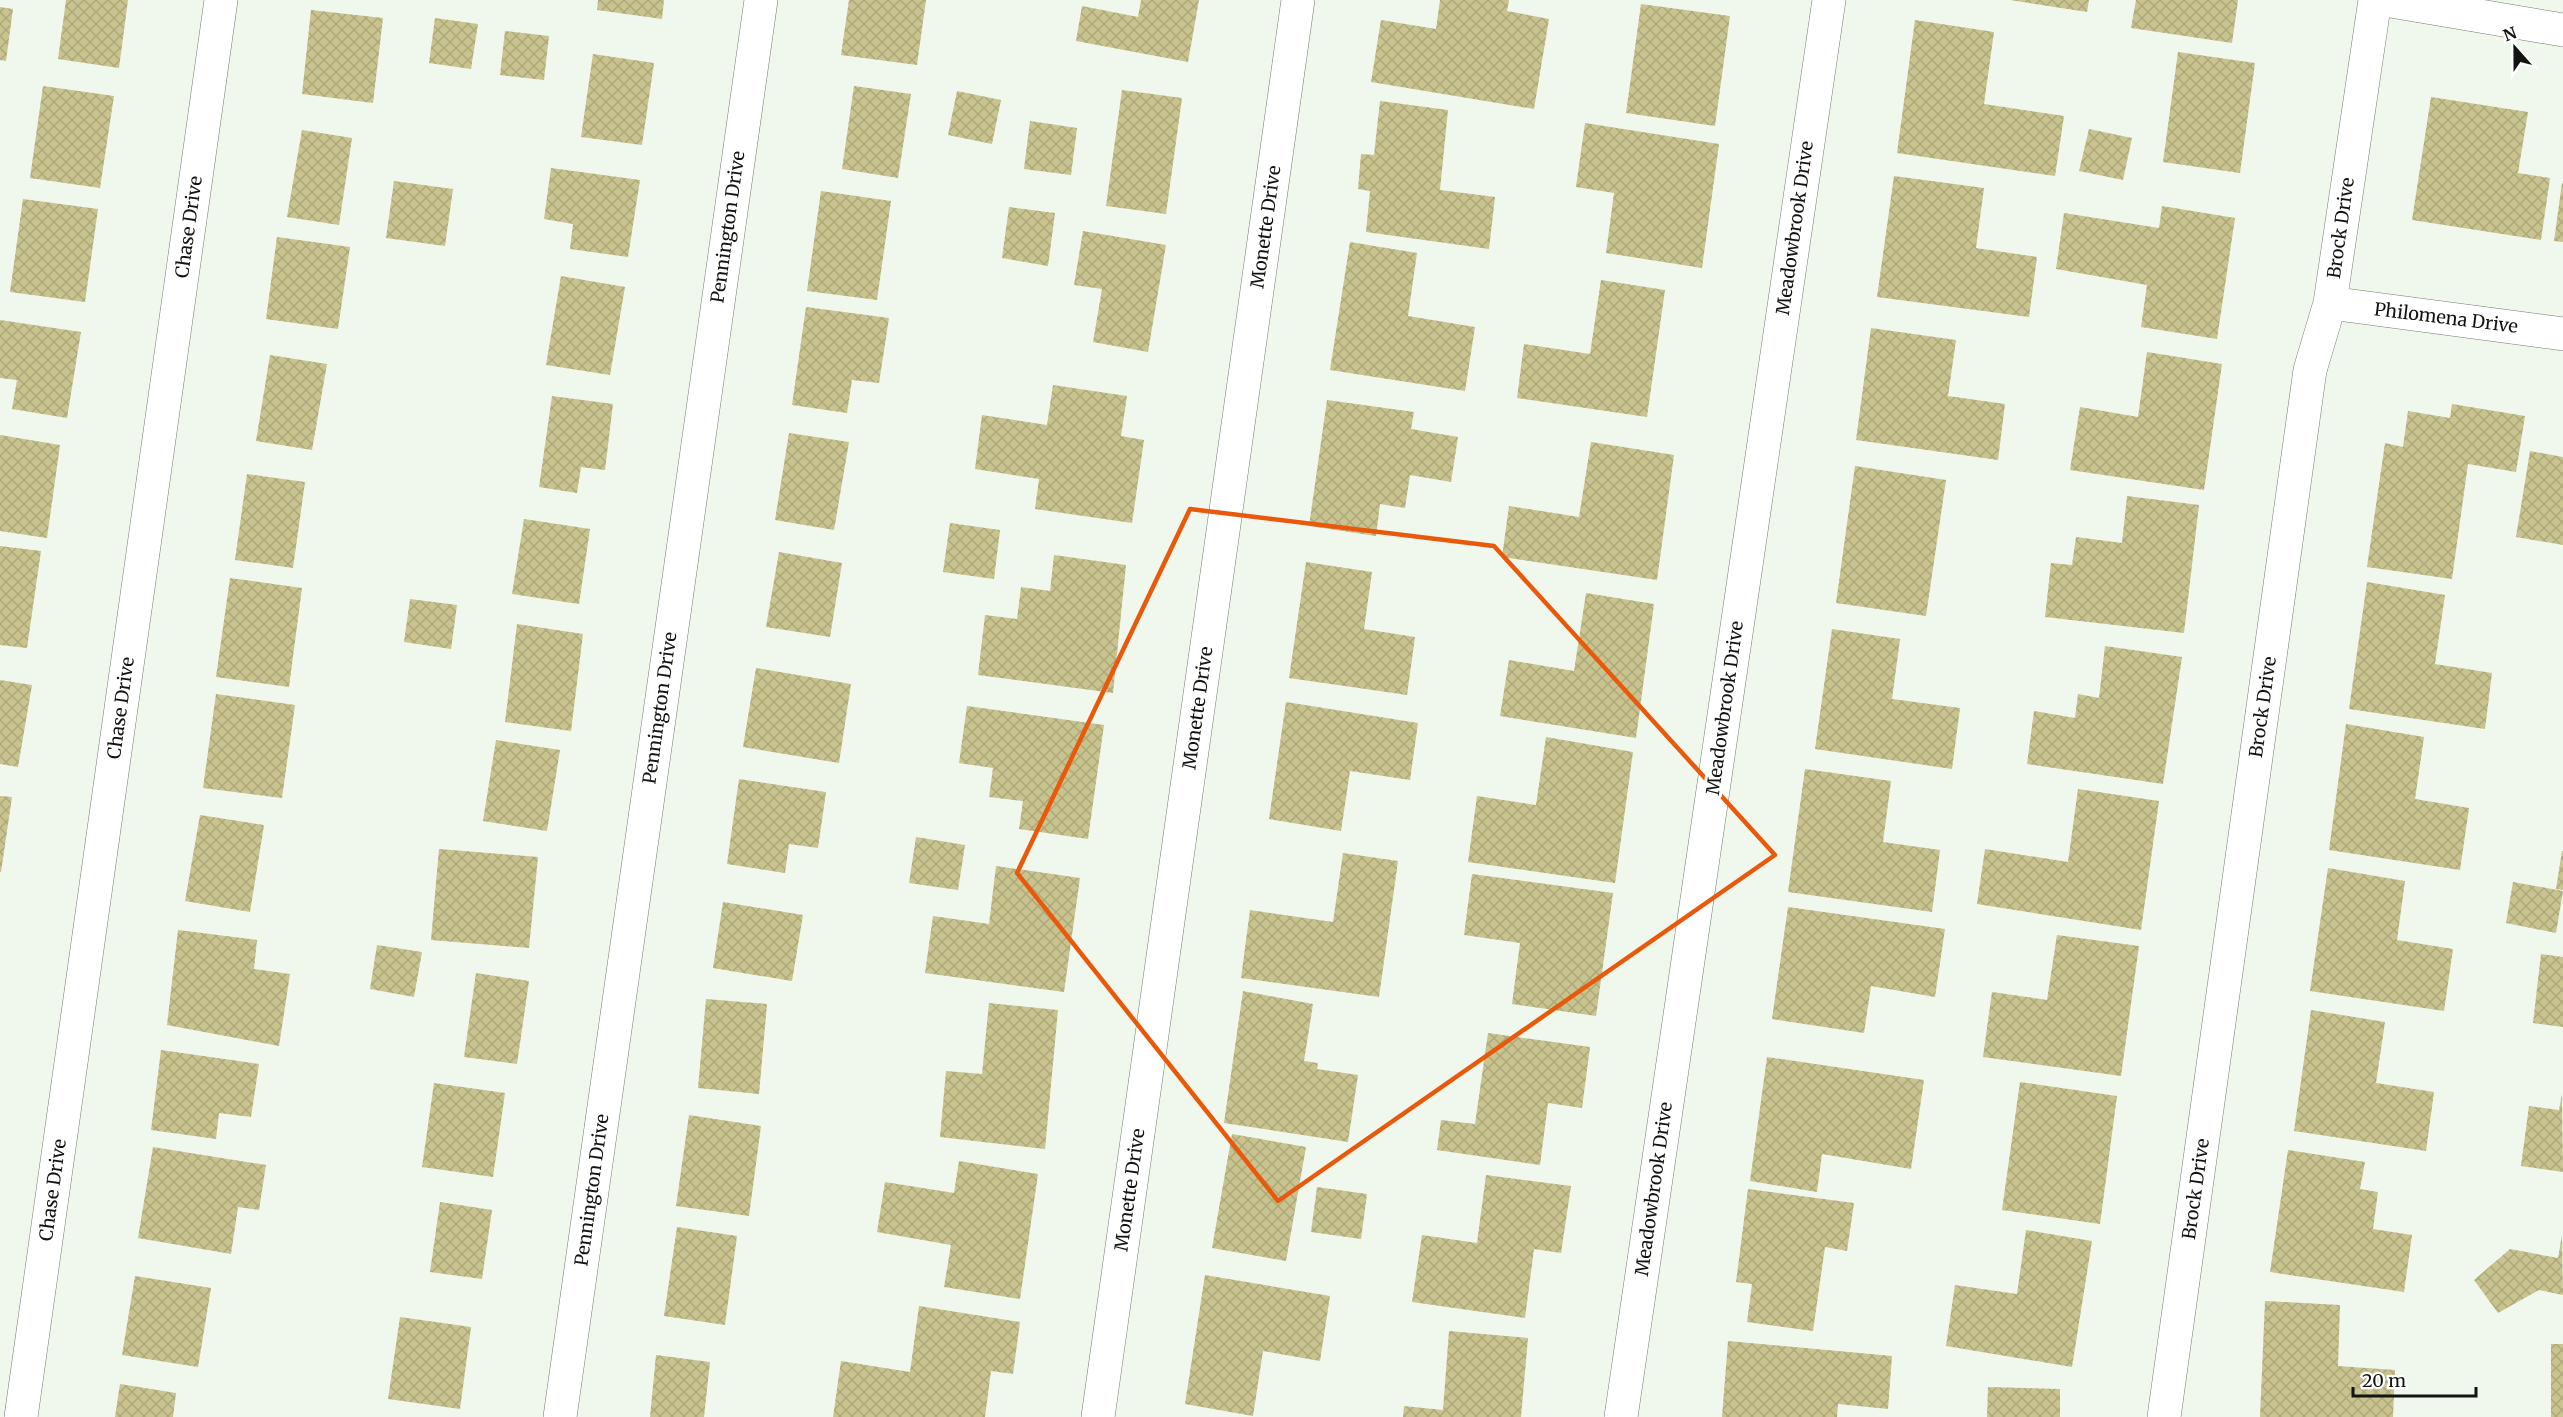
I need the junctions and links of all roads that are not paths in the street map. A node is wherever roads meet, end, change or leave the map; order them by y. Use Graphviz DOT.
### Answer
graph roads {
  1 [pos="221,0"];
  2 [pos="760,0"];
  3 [pos="1298,0"];
  4 [pos="1829,0"];
  5 [pos="2375,0"];
  6 [pos="2385,0"];
  7 [pos="2487,8"];
  8 [pos="2563,30"];
  9 [pos="2330,303"];
  10 [pos="2563,334"];
  11 [pos="21,1417"];
  12 [pos="560,1417"];
  13 [pos="1098,1417"];
  14 [pos="1621,1417"];
  15 [pos="2164,1417"];
  1 -- 11 [label="street, Chase Drive"];
  2 -- 12 [label="street, Pennington Drive"];
  3 -- 13 [label="street, Monette Drive"];
  4 -- 14 [label="street, Meadowbrook Drive"];
  5 -- 9 [label="street, Brock Drive"];
  6 -- 7 [label="street"];
  7 -- 8 [label="street"];
  9 -- 10 [label="street, Philomena Drive"];
  9 -- 15 [label="street, Brock Drive"];
}
